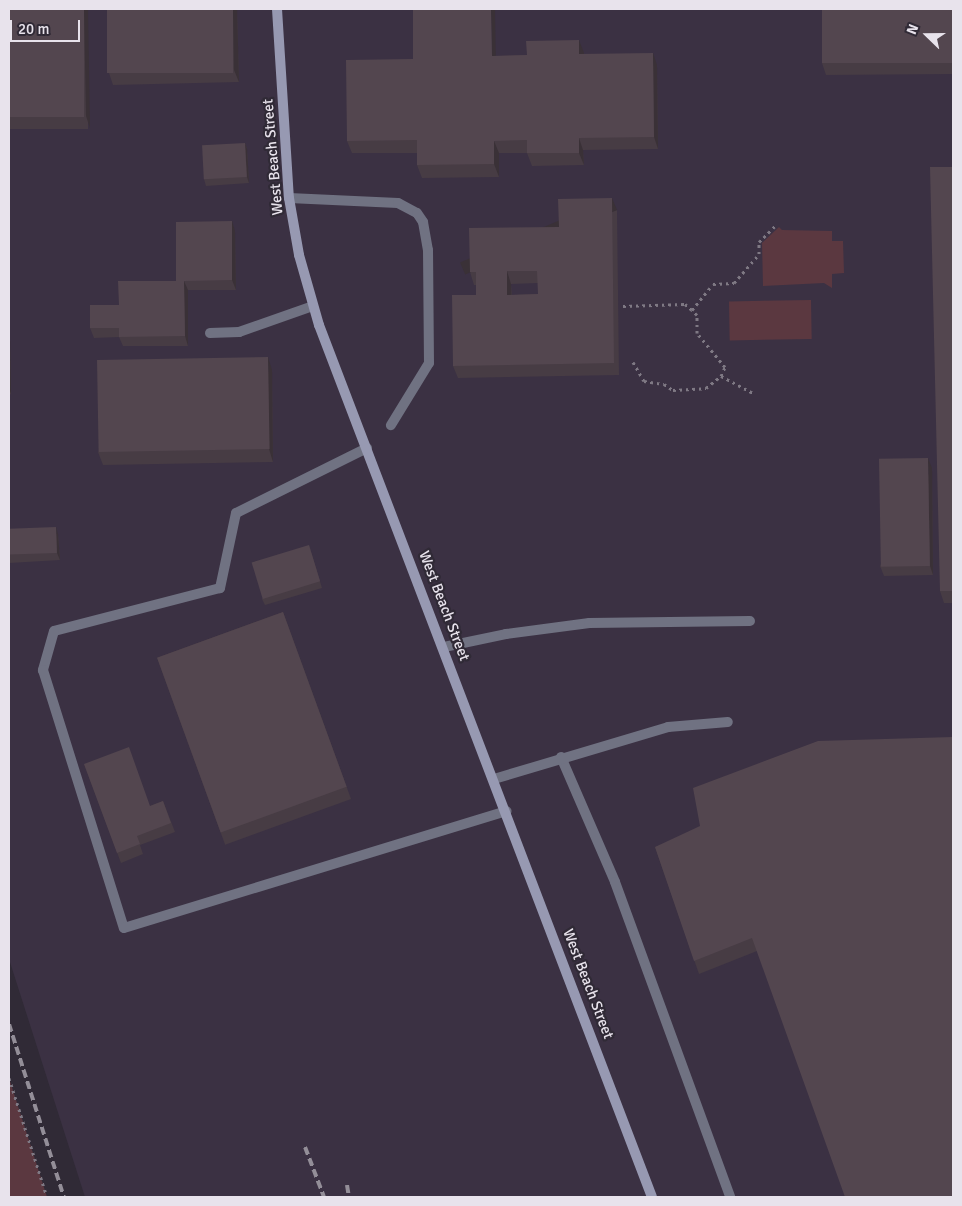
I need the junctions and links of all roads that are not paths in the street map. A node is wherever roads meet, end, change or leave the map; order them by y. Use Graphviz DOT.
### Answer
graph roads {
  1 [pos="277,9"];
  2 [pos="289,198"];
  3 [pos="313,306"];
  4 [pos="210,333"];
  5 [pos="391,425"];
  6 [pos="366,448"];
  7 [pos="750,621"];
  8 [pos="444,647"];
  9 [pos="728,722"];
  10 [pos="561,757"];
  11 [pos="494,779"];
  12 [pos="506,811"];
  13 [pos="652,1197"];
  14 [pos="730,1197"];
  1 -- 2 [label="main road, West Beach Street"];
  2 -- 3 [label="main road, West Beach Street"];
  2 -- 5 [label="lane"];
  3 -- 4 [label="lane"];
  3 -- 6 [label="main road, West Beach Street"];
  6 -- 8 [label="main road, West Beach Street"];
  6 -- 12 [label="lane"];
  7 -- 8 [label="lane"];
  8 -- 11 [label="main road, West Beach Street"];
  9 -- 10 [label="lane"];
  10 -- 11 [label="lane"];
  10 -- 14 [label="lane"];
  11 -- 12 [label="main road, West Beach Street"];
  12 -- 13 [label="main road, West Beach Street"];
}
